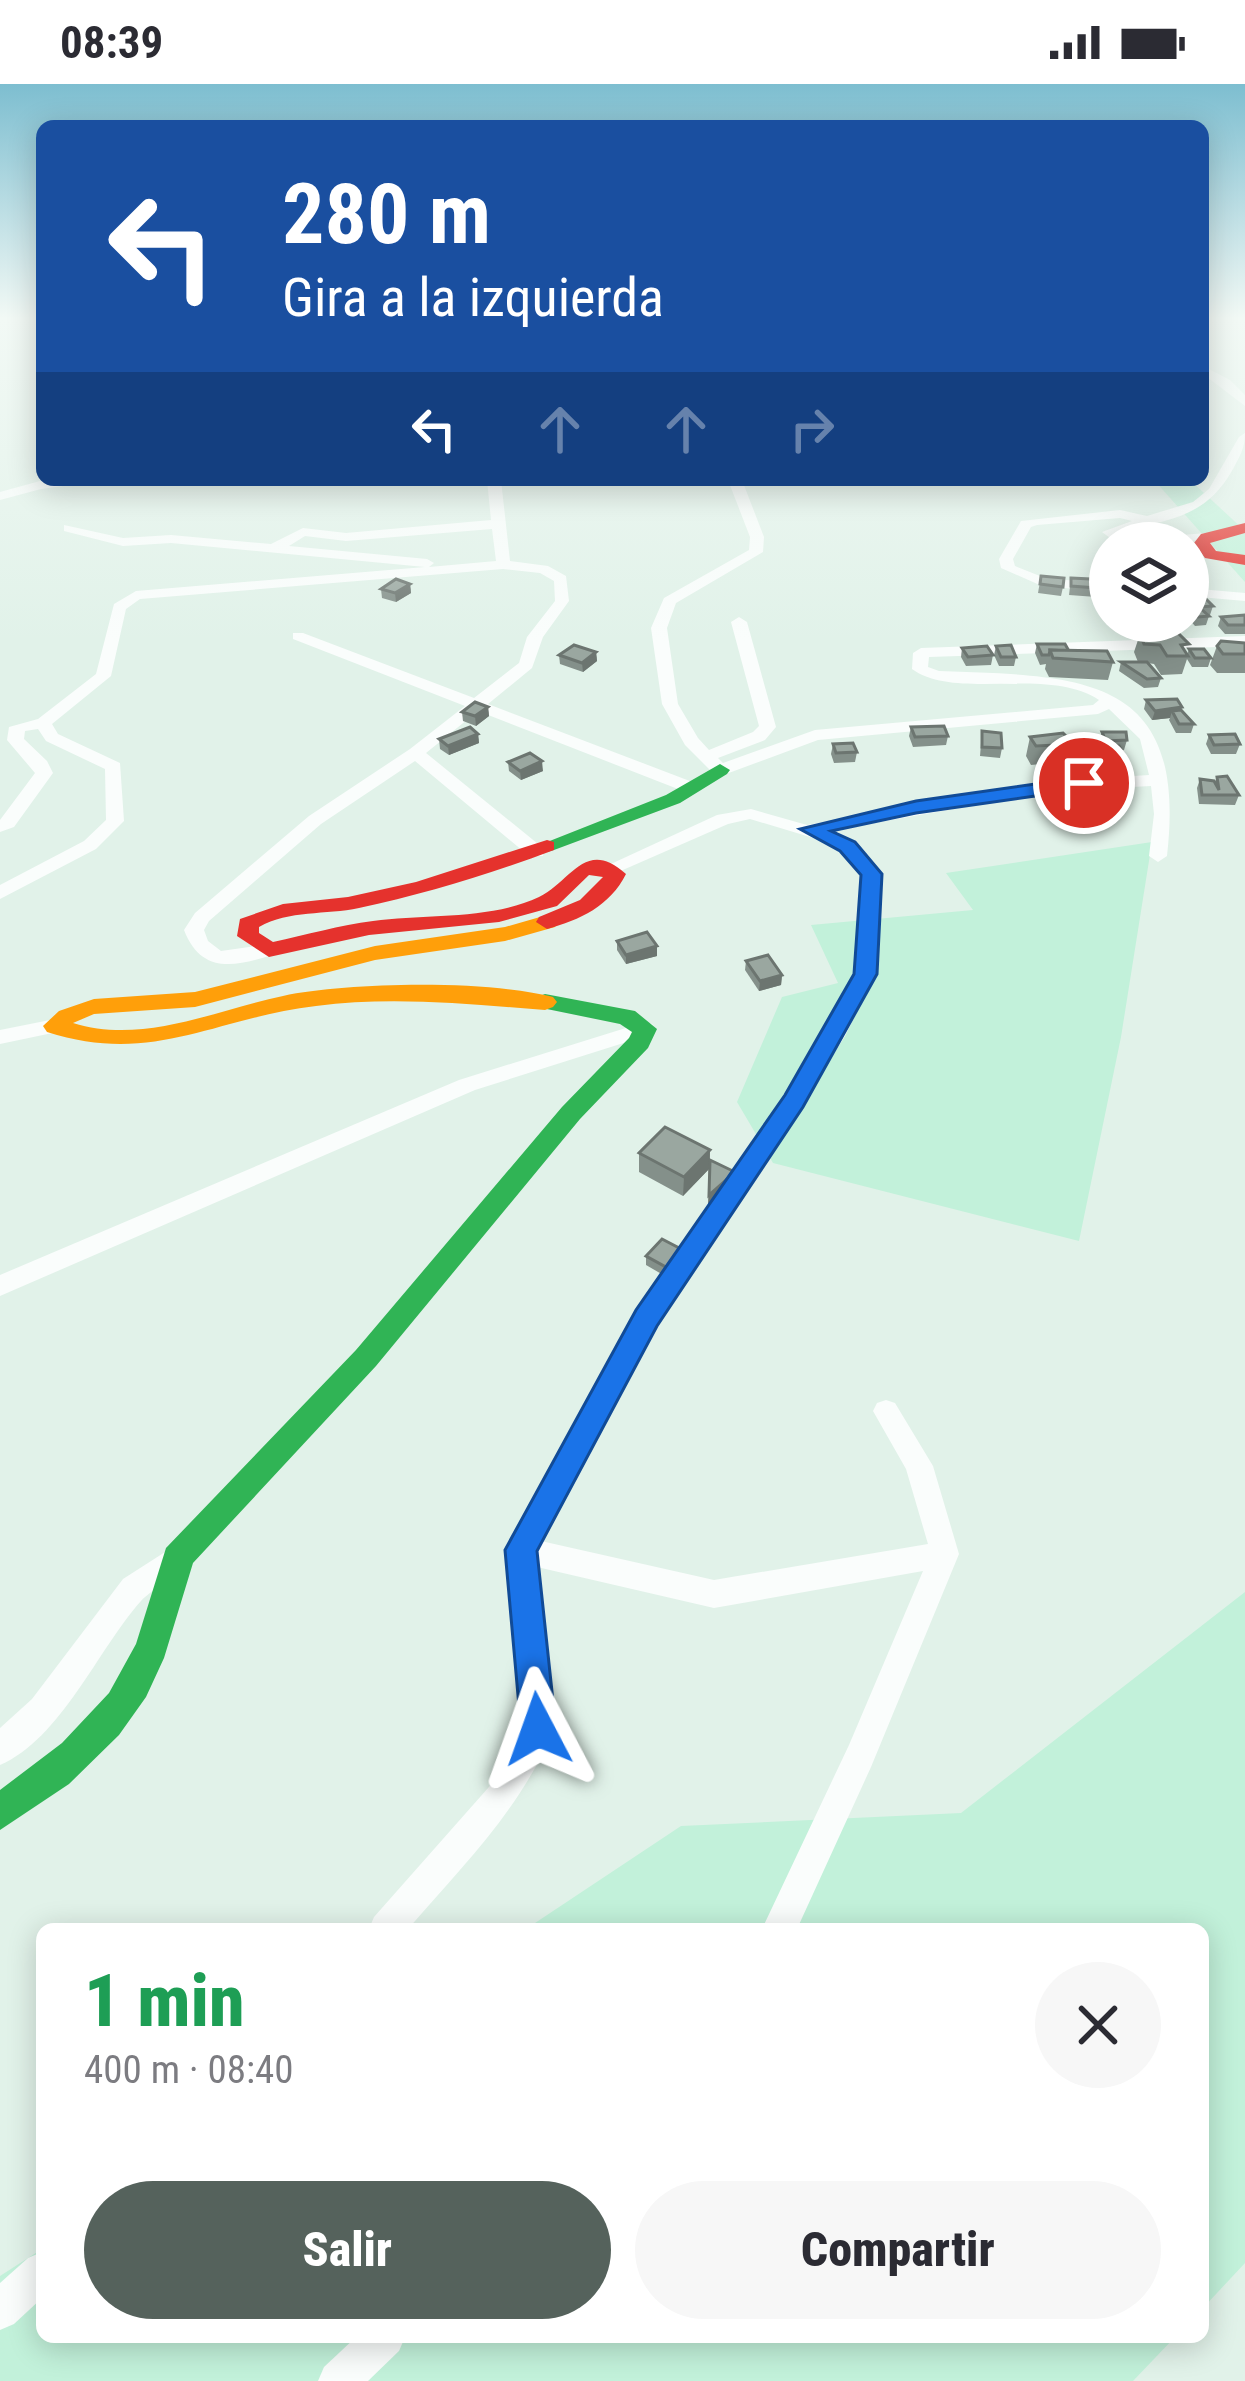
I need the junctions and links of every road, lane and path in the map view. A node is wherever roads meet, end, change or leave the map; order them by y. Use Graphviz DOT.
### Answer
graph roads {
  1 [pos="1245,437"];
  2 [pos="36,486"];
  3 [pos="495,486"];
  4 [pos="737,486"];
  5 [pos="0,496"];
  6 [pos="1151,521"];
  7 [pos="1145,522"];
  8 [pos="498,524"];
  9 [pos="1245,528"];
  10 [pos="69,529"];
  11 [pos="1209,537"];
  12 [pos="275,548"];
  13 [pos="1209,551"];
  14 [pos="1245,560"];
  15 [pos="503,565"];
  16 [pos="458,571"];
  17 [pos="1089,586"];
  18 [pos="1209,594"];
  19 [pos="1245,597"];
  20 [pos="739,622"];
  21 [pos="298,635"];
  22 [pos="1245,640"];
  23 [pos="1108,700"];
  24 [pos="474,705"];
  25 [pos="43,723"];
  26 [pos="416,753"];
  27 [pos="713,763"];
  28 [pos="1159,780"];
  29 [pos="689,787"];
  30 [pos="0,827"];
  31 [pos="811,829"];
  32 [pos="536,852"];
  33 [pos="1158,856"];
  34 [pos="609,869"];
  35 [pos="0,892"];
  36 [pos="269,950"];
  37 [pos="56,1026"];
  38 [pos="645,1029"];
  39 [pos="0,1037"];
  40 [pos="0,1286"];
  41 [pos="886,1411"];
  42 [pos="521,1550"];
  43 [pos="945,1554"];
  44 [pos="177,1558"];
  45 [pos="0,1748"];
  46 [pos="0,1812"];
  47 [pos="391,1923"];
  48 [pos="782,1923"];
  49 [pos="36,2277"];
  50 [pos="0,2310"];
  51 [pos="379,2343"];
  52 [pos="338,2381"];
  1 -- 6 [label="street"];
  2 -- 5 [label="street"];
  3 -- 8 [label="street"];
  4 -- 27 [label="street"];
  6 -- 7 [label="street"];
  6 -- 17 [label="street"];
  8 -- 12 [label="street"];
  8 -- 15 [label="street"];
  9 -- 11 [label="street"];
  10 -- 12 [label="street"];
  12 -- 16 [label="street"];
  13 -- 14 [label="street"];
  15 -- 16 [label="street"];
  15 -- 24 [label="street"];
  16 -- 25 [label="street"];
  18 -- 19 [label="street"];
  20 -- 27 [label="street"];
  21 -- 24 [label="street"];
  22 -- 23 [label="street"];
  23 -- 27 [label="street"];
  23 -- 28 [label="street"];
  24 -- 26 [label="street"];
  24 -- 29 [label="street"];
  25 -- 30 [label="street"];
  25 -- 35 [label="street"];
  26 -- 32 [label="street"];
  26 -- 36 [label="street"];
  27 -- 29 [label="street"];
  28 -- 31 [label="street"];
  28 -- 33 [label="street"];
  29 -- 32 [label="street"];
  31 -- 34 [label="street"];
  31 -- 42 [label="street"];
  32 -- 36 [label="street"];
  34 -- 36 [label="street"];
  34 -- 37 [label="street"];
  37 -- 38 [label="street"];
  37 -- 39 [label="street"];
  38 -- 40 [label="street"];
  38 -- 44 [label="street"];
  41 -- 43 [label="street"];
  42 -- 43 [label="street"];
  42 -- 47 [label="street"];
  43 -- 48 [label="street"];
  44 -- 45 [label="street"];
  44 -- 46 [label="street"];
  49 -- 50 [label="street"];
  51 -- 52 [label="street"];
}
